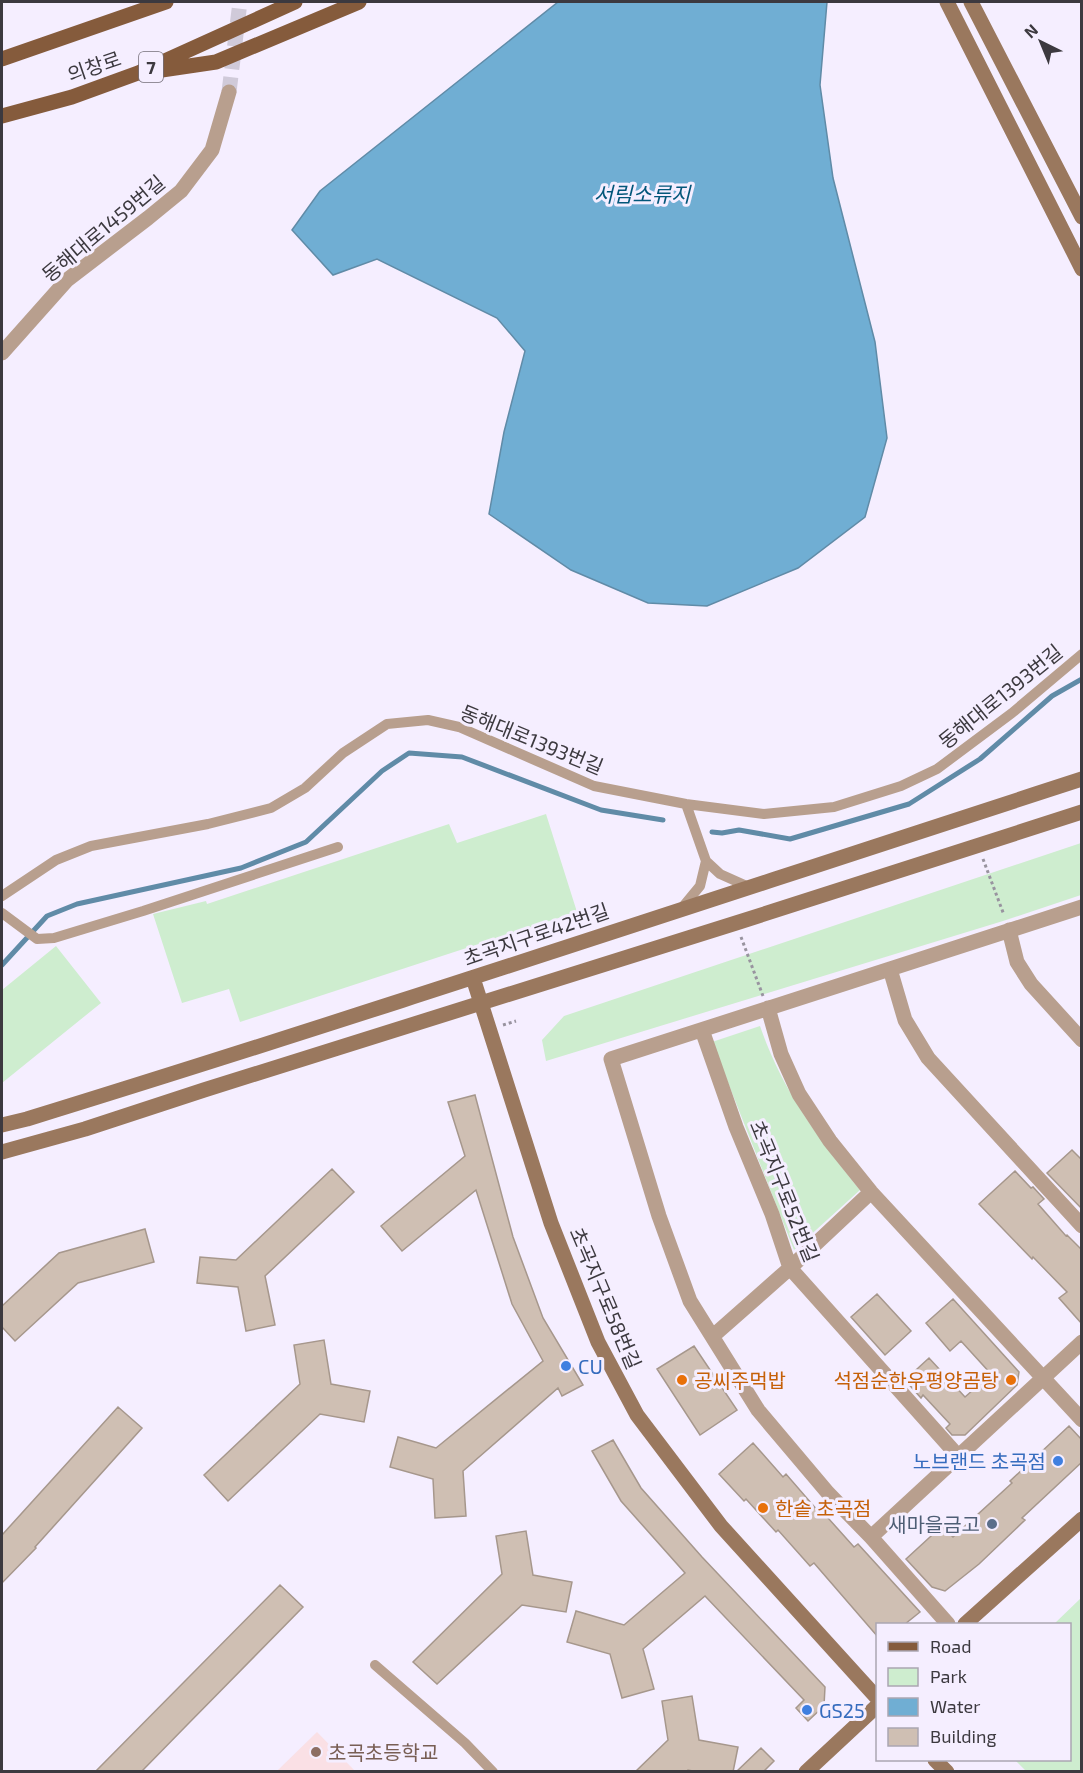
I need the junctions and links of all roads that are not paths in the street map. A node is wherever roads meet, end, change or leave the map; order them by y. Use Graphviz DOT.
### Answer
graph roads {
  1 [pos="152,2"];
  2 [pos="166,2"];
  3 [pos="295,2"];
  4 [pos="359,2"];
  5 [pos="947,2"];
  6 [pos="971,2"];
  7 [pos="138,11"];
  8 [pos="2,59"];
  9 [pos="138,73"];
  10 [pos="230,92"];
  11 [pos="2,116"];
  12 [pos="1082,217"];
  13 [pos="1082,269"];
  14 [pos="2,353"];
  15 [pos="1082,654"];
  16 [pos="1082,779"];
  17 [pos="686,804"];
  18 [pos="1082,812"];
  19 [pos="338,847"];
  20 [pos="706,861"];
  21 [pos="749,887"];
  22 [pos="2,897"];
  23 [pos="1082,907"];
  24 [pos="681,909"];
  25 [pos="2,913"];
  26 [pos="1010,930"];
  27 [pos="890,969"];
  28 [pos="473,978"];
  29 [pos="481,1004"];
  30 [pos="768,1008"];
  31 [pos="702,1030"];
  32 [pos="1082,1040"];
  33 [pos="2,1125"];
  34 [pos="2,1152"];
  35 [pos="871,1192"];
  36 [pos="1082,1226"];
  37 [pos="790,1268"];
  38 [pos="713,1336"];
  39 [pos="1082,1342"];
  40 [pos="1043,1378"];
  41 [pos="1082,1420"];
  42 [pos="958,1456"];
  43 [pos="1082,1519"];
  44 [pos="871,1537"];
  45 [pos="947,1623"];
  46 [pos="966,1623"];
  47 [pos="375,1665"];
  48 [pos="876,1697"];
  49 [pos="876,1707"];
  50 [pos="936,1761"];
  51 [pos="493,1772"];
  52 [pos="806,1772"];
  53 [pos="947,1772"];
  1 -- 7 [label="main road"];
  2 -- 7 [label="main road, 의창로"];
  3 -- 9 [label="main road, 의창로 / 7"];
  4 -- 9 [label="main road"];
  5 -- 13 [label="street"];
  6 -- 12 [label="street"];
  7 -- 8 [label="main road, 의창로"];
  9 -- 11 [label="main road, 의창로 / 7"];
  10 -- 14 [label="street, 동해대로1459번길"];
  15 -- 17 [label="lane, 동해대로1393번길"];
  16 -- 21 [label="street, 초곡지구로42번길"];
  17 -- 20 [label="lane"];
  17 -- 22 [label="lane, 동해대로1393번길"];
  18 -- 29 [label="street"];
  19 -- 25 [label="lane"];
  20 -- 21 [label="lane"];
  20 -- 24 [label="lane"];
  21 -- 24 [label="street, 초곡지구로42번길"];
  23 -- 26 [label="street"];
  24 -- 28 [label="street, 초곡지구로42번길"];
  26 -- 27 [label="street"];
  26 -- 32 [label="street"];
  27 -- 30 [label="street"];
  27 -- 36 [label="street"];
  28 -- 29 [label="street, 초곡지구로58번길"];
  28 -- 33 [label="street, 초곡지구로42번길"];
  29 -- 34 [label="street"];
  29 -- 48 [label="street, 초곡지구로58번길"];
  30 -- 31 [label="street"];
  30 -- 35 [label="street"];
  31 -- 37 [label="street, 초곡지구로52번길"];
  31 -- 38 [label="street"];
  35 -- 37 [label="street"];
  35 -- 40 [label="street"];
  37 -- 38 [label="street"];
  37 -- 42 [label="street, 초곡지구로52번길"];
  38 -- 44 [label="street"];
  39 -- 40 [label="street"];
  40 -- 41 [label="street"];
  40 -- 42 [label="street"];
  42 -- 44 [label="street"];
  43 -- 46 [label="street"];
  44 -- 45 [label="street"];
  47 -- 51 [label="lane"];
  49 -- 52 [label="street"];
  50 -- 53 [label="street"];
}
